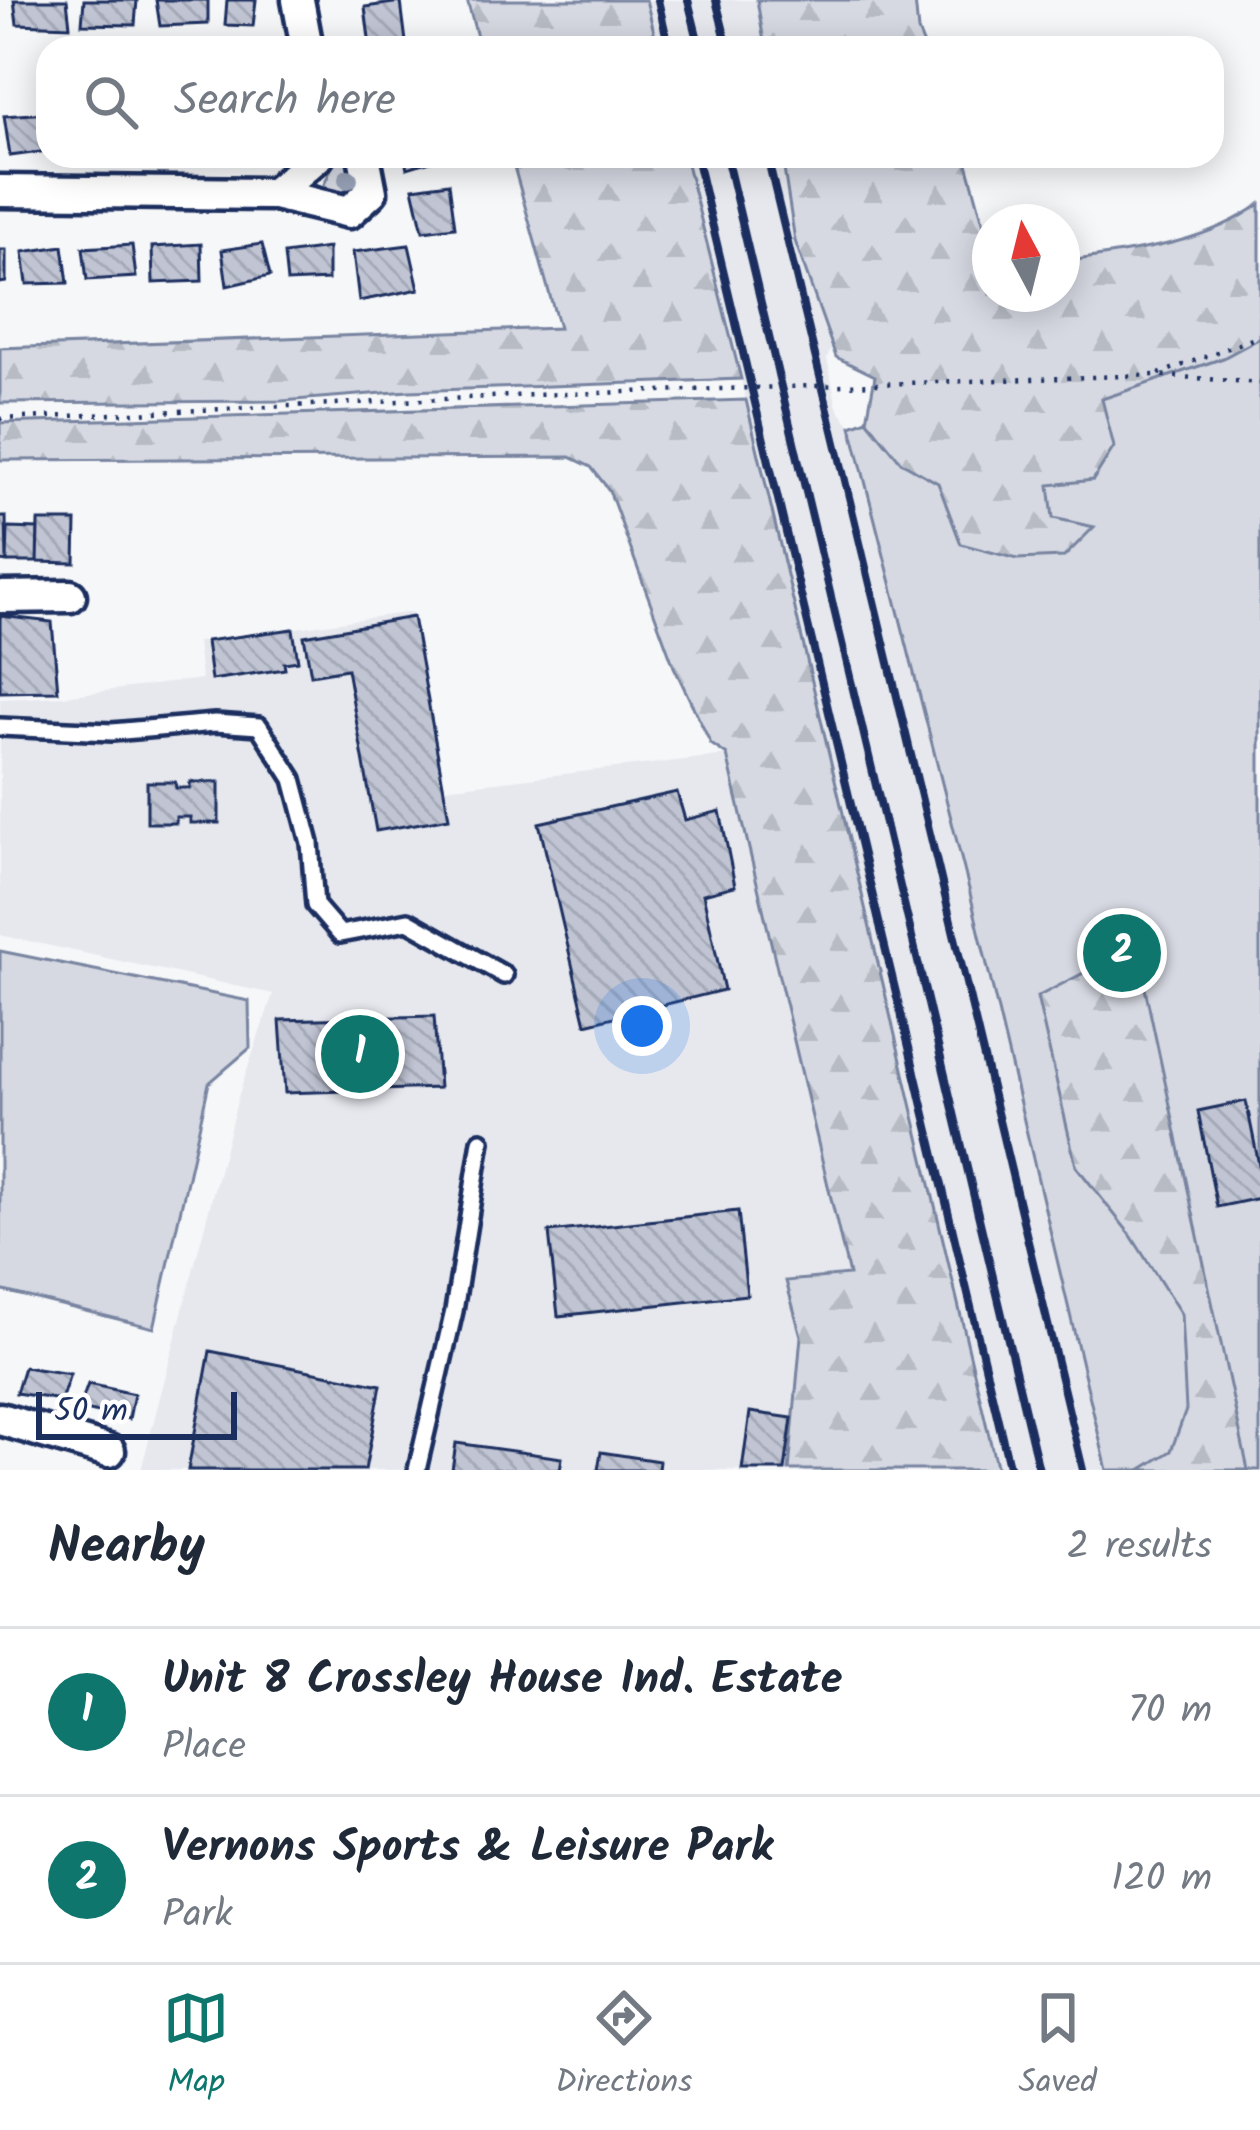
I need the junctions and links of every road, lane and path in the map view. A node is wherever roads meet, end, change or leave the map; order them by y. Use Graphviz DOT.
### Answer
graph roads {
  1 [pos="298,0"];
  2 [pos="305,36"];
  3 [pos="303,168"];
  4 [pos="366,168"];
  5 [pos="0,191"];
  6 [pos="274,194"];
  7 [pos="1260,336"];
  8 [pos="1156,375"];
  9 [pos="1260,382"];
  10 [pos="0,418"];
  11 [pos="70,596"];
  12 [pos="0,597"];
  13 [pos="0,727"];
  14 [pos="504,974"];
  15 [pos="482,1141"];
  16 [pos="0,1419"];
  17 [pos="109,1451"];
  18 [pos="417,1470"];
  1 -- 2 [label="street"];
  3 -- 6 [label="street"];
  4 -- 6 [label="street"];
  5 -- 6 [label="street"];
  7 -- 8 [label="path"];
  8 -- 9 [label="path"];
  8 -- 10 [label="path"];
  11 -- 12 [label="street"];
  13 -- 14 [label="lane"];
  15 -- 18 [label="lane"];
  16 -- 17 [label="street"];
}
